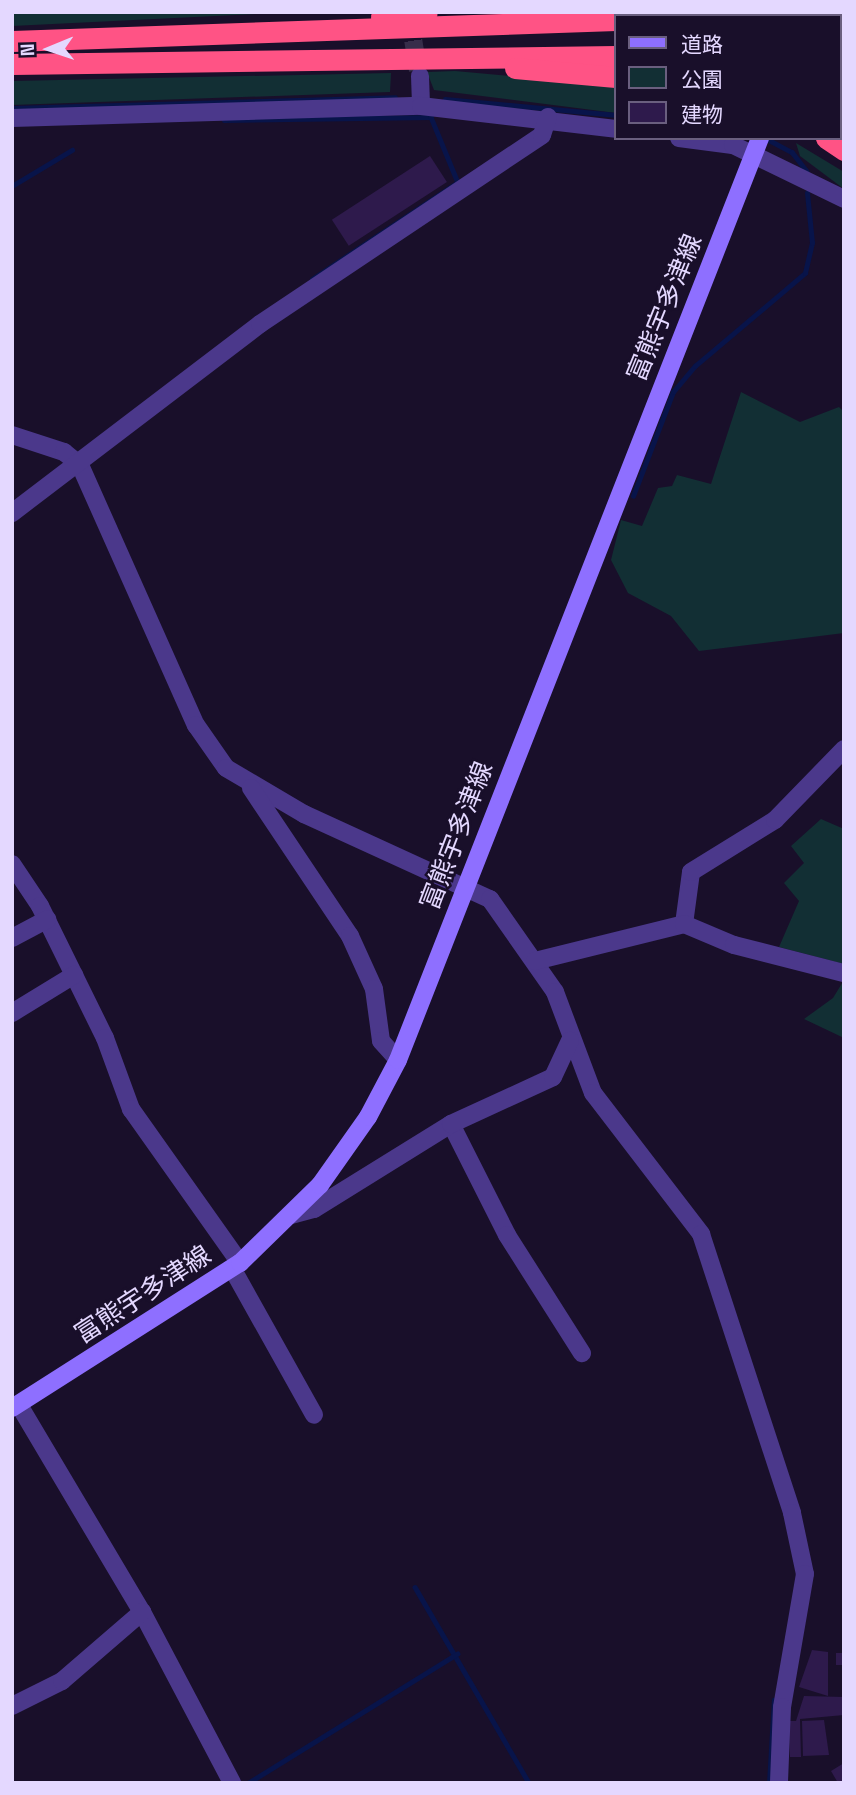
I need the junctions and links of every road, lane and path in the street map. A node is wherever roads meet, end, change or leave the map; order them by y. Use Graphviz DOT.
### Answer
graph roads {
  1 [pos="428,12"];
  2 [pos="735,12"];
  3 [pos="708,14"];
  4 [pos="614,20"];
  5 [pos="208,34"];
  6 [pos="12,41"];
  7 [pos="614,56"];
  8 [pos="12,64"];
  9 [pos="421,67"];
  10 [pos="614,77"];
  11 [pos="421,106"];
  12 [pos="548,117"];
  13 [pos="12,118"];
  14 [pos="614,129"];
  15 [pos="698,140"];
  16 [pos="829,140"];
  17 [pos="757,146"];
  18 [pos="844,150"];
  19 [pos="844,199"];
  20 [pos="12,435"];
  21 [pos="80,465"];
  22 [pos="12,513"];
  23 [pos="844,749"];
  24 [pos="251,787"];
  25 [pos="12,864"];
  26 [pos="465,888"];
  27 [pos="47,919"];
  28 [pos="684,924"];
  29 [pos="12,938"];
  30 [pos="535,961"];
  31 [pos="844,973"];
  32 [pos="74,975"];
  33 [pos="12,1013"];
  34 [pos="570,1041"];
  35 [pos="398,1060"];
  36 [pos="451,1124"];
  37 [pos="291,1215"];
  38 [pos="236,1265"];
  39 [pos="582,1353"];
  40 [pos="14,1407"];
  41 [pos="314,1415"];
  42 [pos="142,1612"];
  43 [pos="12,1706"];
  44 [pos="232,1783"];
  45 [pos="779,1783"];
  1 -- 5 [label="highway"];
  2 -- 3 [label="highway"];
  4 -- 5 [label="highway"];
  5 -- 6 [label="highway"];
  7 -- 9 [label="highway"];
  8 -- 9 [label="highway"];
  9 -- 10 [label="highway"];
  9 -- 11 [label="street"];
  11 -- 12 [label="street"];
  11 -- 13 [label="street"];
  12 -- 14 [label="street"];
  12 -- 21 [label="street"];
  15 -- 17 [label="street"];
  16 -- 18 [label="highway"];
  17 -- 19 [label="street"];
  17 -- 26 [label="main road, 富熊宇多津線"];
  20 -- 21 [label="street"];
  21 -- 22 [label="street"];
  21 -- 24 [label="street"];
  23 -- 28 [label="street"];
  24 -- 26 [label="street"];
  24 -- 35 [label="street"];
  25 -- 27 [label="street"];
  26 -- 30 [label="street"];
  26 -- 35 [label="main road, 富熊宇多津線"];
  27 -- 29 [label="street"];
  27 -- 32 [label="street"];
  28 -- 30 [label="street"];
  28 -- 31 [label="street"];
  30 -- 34 [label="street"];
  32 -- 33 [label="street"];
  32 -- 38 [label="street"];
  34 -- 36 [label="street"];
  34 -- 45 [label="street"];
  35 -- 37 [label="main road, 富熊宇多津線"];
  36 -- 37 [label="street"];
  36 -- 39 [label="street"];
  37 -- 38 [label="main road, 富熊宇多津線"];
  38 -- 40 [label="main road, 富熊宇多津線"];
  38 -- 41 [label="street"];
  40 -- 42 [label="street"];
  42 -- 43 [label="street"];
  42 -- 44 [label="street"];
}
